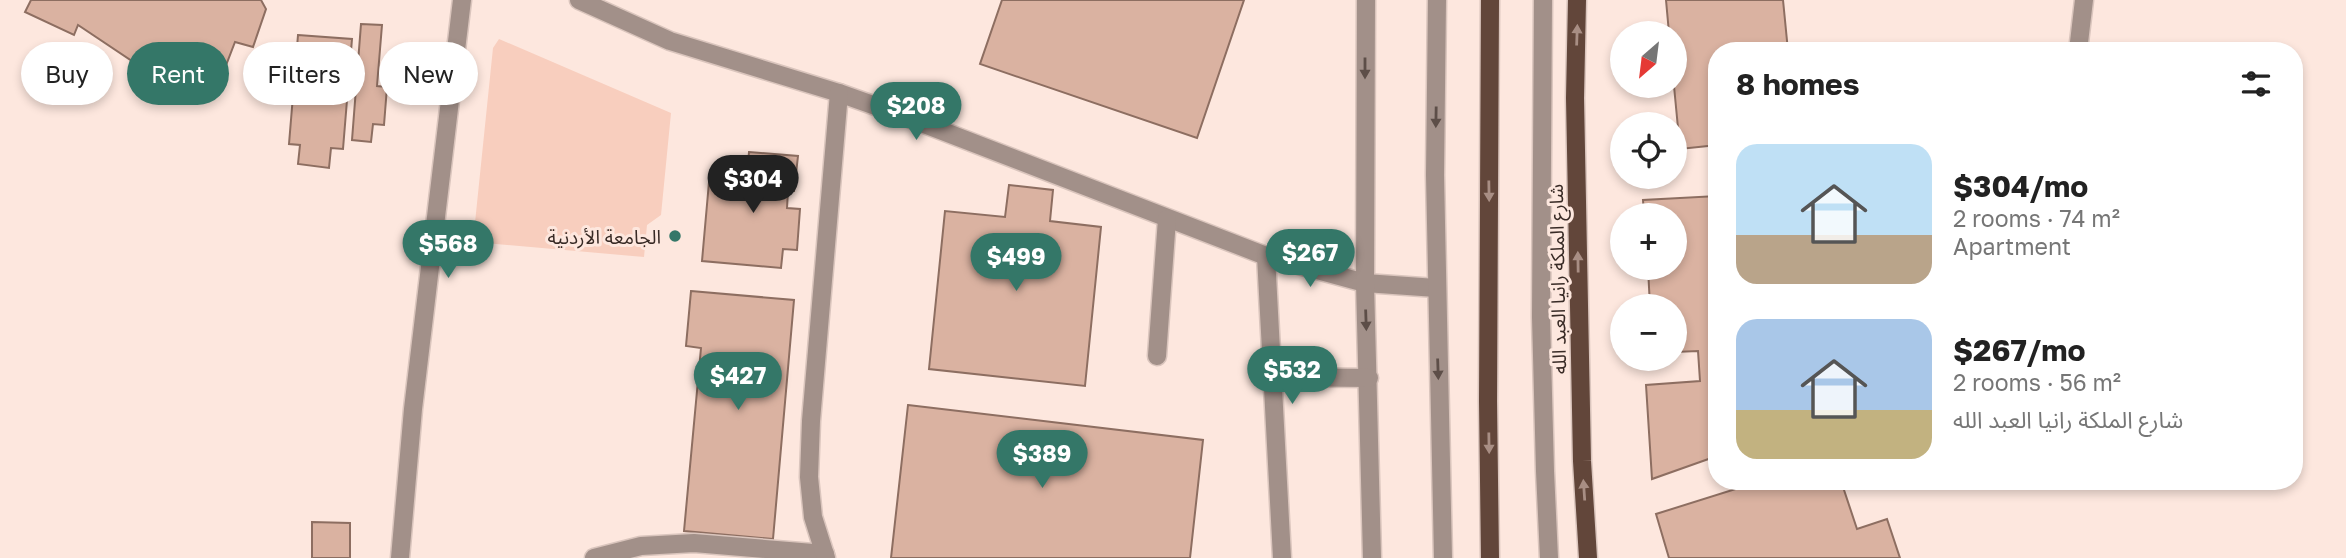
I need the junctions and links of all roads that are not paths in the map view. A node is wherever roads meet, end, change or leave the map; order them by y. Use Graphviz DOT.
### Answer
graph roads {
  1 [pos="462,0"];
  2 [pos="579,0"];
  3 [pos="1366,0"];
  4 [pos="1437,0"];
  5 [pos="1490,0"];
  6 [pos="1543,0"];
  7 [pos="1577,0"];
  8 [pos="2084,0"];
  9 [pos="2079,42"];
  10 [pos="839,93"];
  11 [pos="1167,219"];
  12 [pos="1266,257"];
  13 [pos="1365,284"];
  14 [pos="1436,288"];
  15 [pos="1157,356"];
  16 [pos="1271,377"];
  17 [pos="1369,377"];
  18 [pos="825,556"];
  19 [pos="400,558"];
  20 [pos="594,558"];
  21 [pos="1282,558"];
  22 [pos="1372,558"];
  23 [pos="1443,558"];
  24 [pos="1490,558"];
  25 [pos="1549,558"];
  26 [pos="1588,558"];
  1 -- 19 [label="street"];
  2 -- 10 [label="street"];
  3 -- 13 [label="street, one-way"];
  4 -- 14 [label="street, one-way"];
  5 -- 24 [label="main road, one-way"];
  6 -- 25 [label="street"];
  26 -- 7 [label="main road, شارع الملكة رانيا العبد الله, one-way"];
  8 -- 9 [label="street"];
  10 -- 11 [label="street"];
  10 -- 18 [label="street"];
  11 -- 12 [label="street"];
  11 -- 15 [label="street"];
  12 -- 13 [label="street"];
  12 -- 16 [label="street"];
  13 -- 14 [label="street"];
  13 -- 17 [label="street, one-way"];
  14 -- 23 [label="street, one-way"];
  16 -- 17 [label="street"];
  16 -- 21 [label="street"];
  17 -- 22 [label="street"];
  18 -- 20 [label="street"];
}
